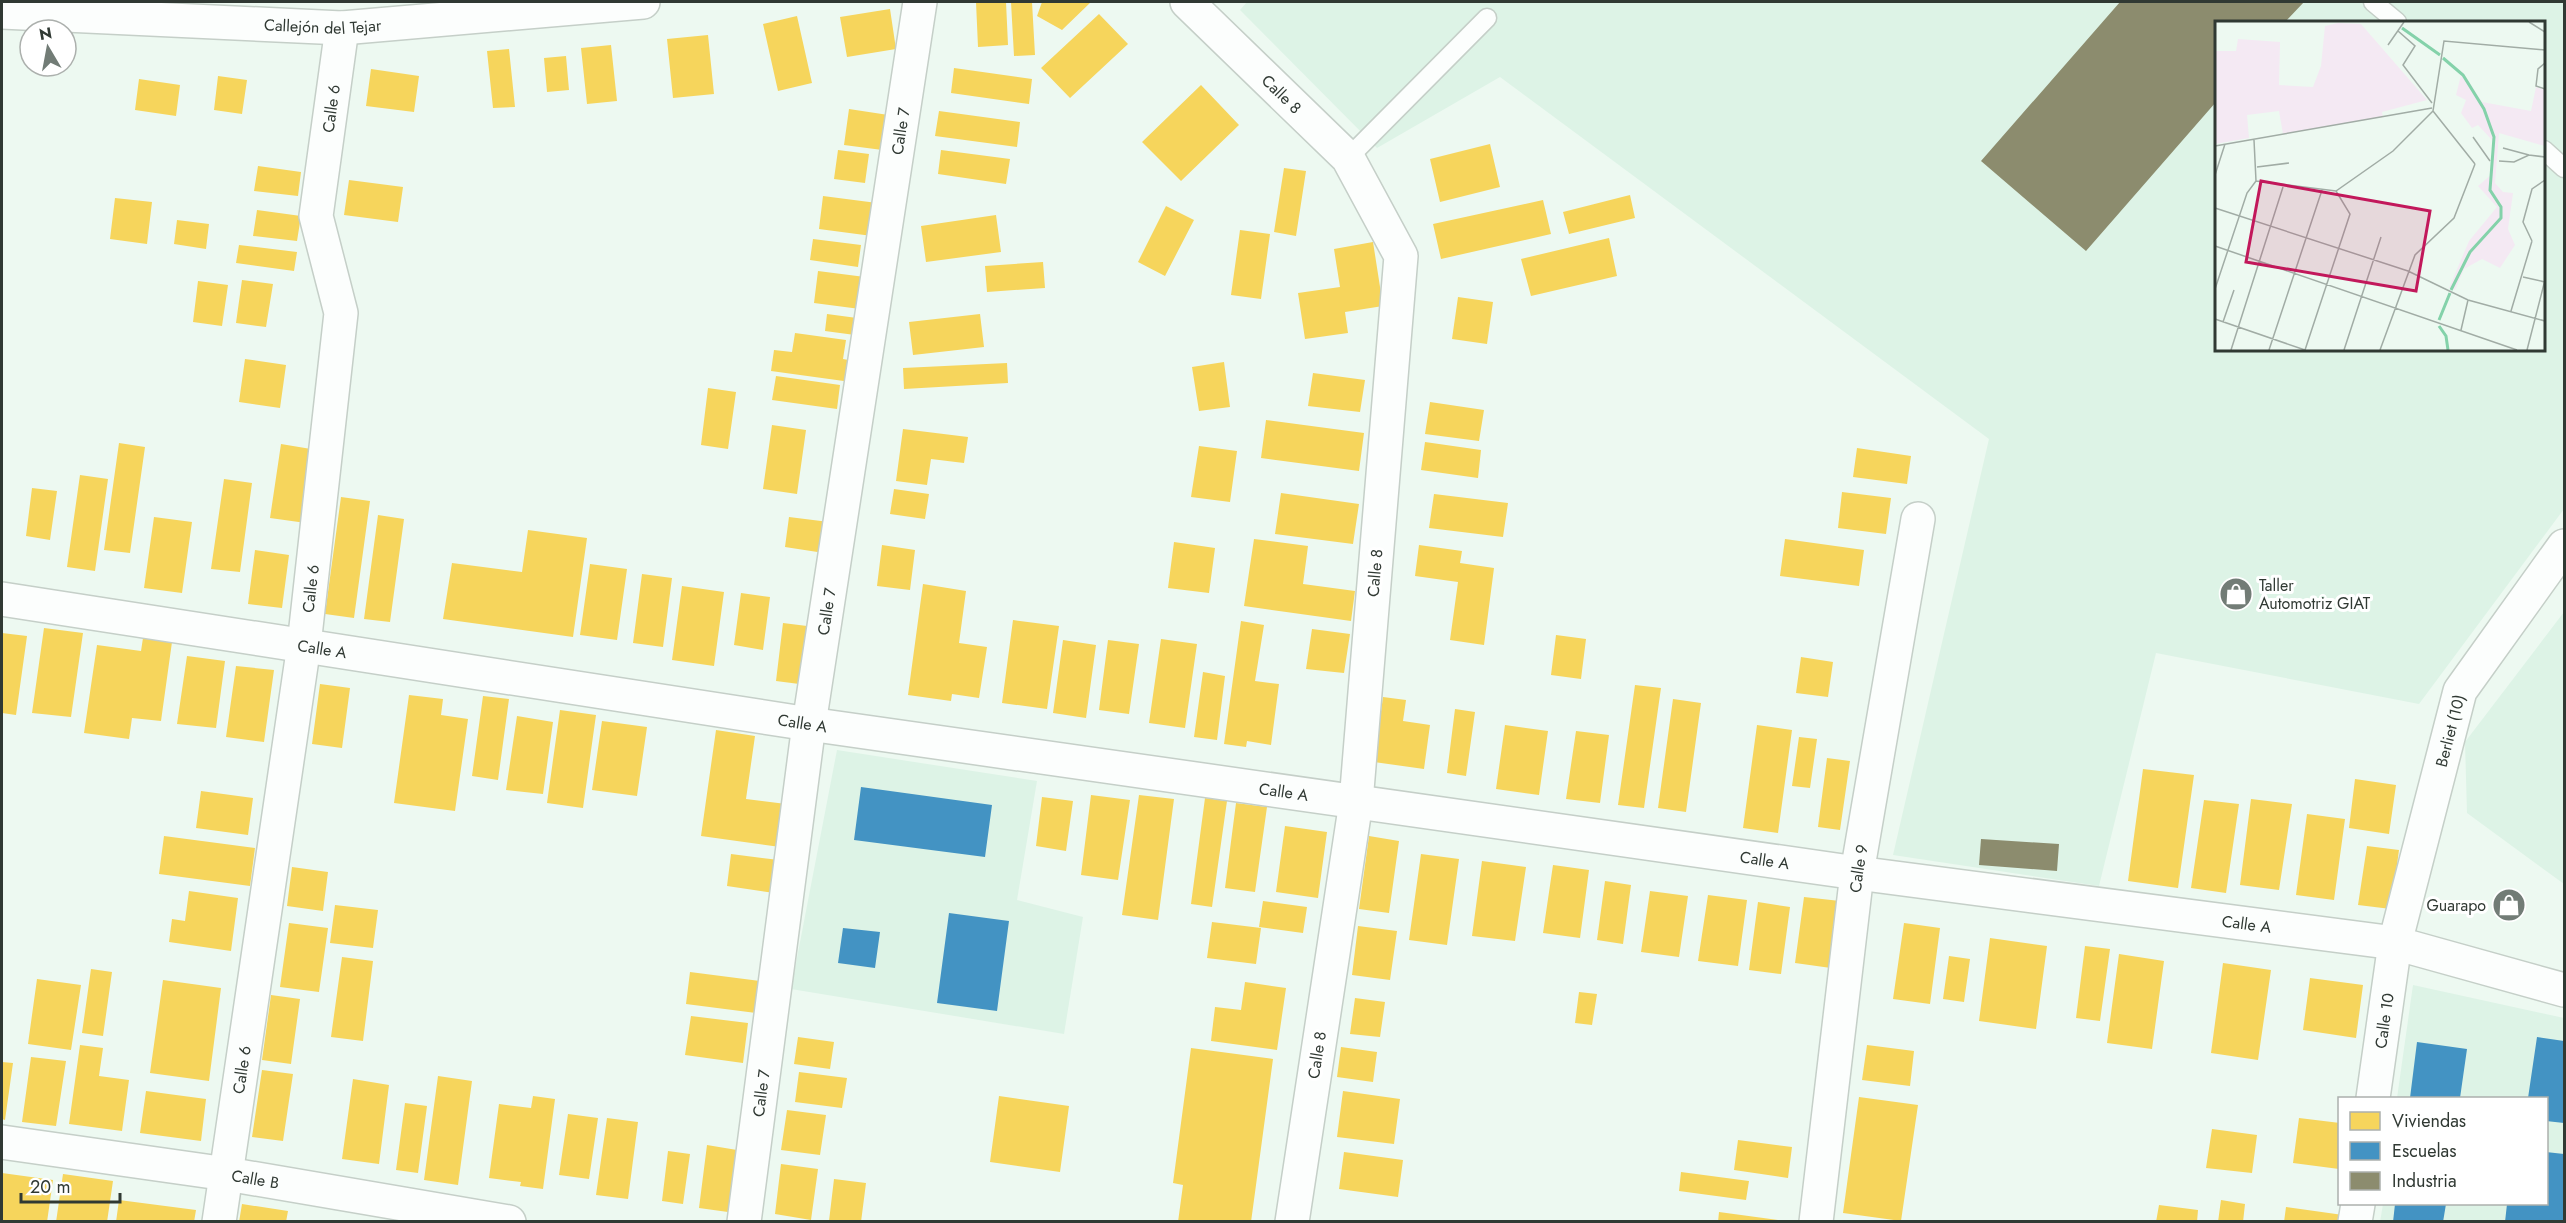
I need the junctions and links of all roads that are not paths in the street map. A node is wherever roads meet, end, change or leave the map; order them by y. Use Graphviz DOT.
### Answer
graph roads {
  1 [pos="643,2"];
  2 [pos="920,2"];
  3 [pos="1187,2"];
  4 [pos="2373,2"];
  5 [pos="2,12"];
  6 [pos="1487,18"];
  7 [pos="2396,21"];
  8 [pos="342,28"];
  9 [pos="2545,151"];
  10 [pos="1348,158"];
  11 [pos="2565,168"];
  12 [pos="1918,519"];
  13 [pos="2565,546"];
  14 [pos="2,599"];
  15 [pos="304,645"];
  16 [pos="809,724"];
  17 [pos="1356,802"];
  18 [pos="1857,873"];
  19 [pos="2395,943"];
  20 [pos="2565,990"];
  21 [pos="2373,1097"];
  22 [pos="2,1142"];
  23 [pos="227,1174"];
  24 [pos="2358,1205"];
  25 [pos="219,1221"];
  26 [pos="509,1221"];
  27 [pos="744,1221"];
  28 [pos="1292,1221"];
  29 [pos="1816,1221"];
  30 [pos="2355,1221"];
  1 -- 8 [label="street, Callejón del Tejar"];
  2 -- 16 [label="street, Calle 7"];
  3 -- 10 [label="street, Calle 8"];
  4 -- 7 [label="lane"];
  5 -- 8 [label="street, Callejón del Tejar"];
  6 -- 10 [label="lane"];
  8 -- 15 [label="street, Calle 6"];
  9 -- 11 [label="lane"];
  10 -- 17 [label="street, Calle 8"];
  12 -- 18 [label="street, Calle 9"];
  13 -- 19 [label="street, Berliet (10)"];
  14 -- 15 [label="street, Calle A"];
  15 -- 16 [label="street, Calle A"];
  15 -- 23 [label="street, Calle 6"];
  16 -- 17 [label="street, Calle A"];
  16 -- 27 [label="street, Calle 7"];
  17 -- 18 [label="street, Calle A"];
  17 -- 28 [label="street, Calle 8"];
  18 -- 19 [label="street, Calle A"];
  18 -- 29 [label="street, Calle 9"];
  19 -- 20 [label="street, Calle A"];
  19 -- 21 [label="street, Calle 10"];
  22 -- 23 [label="street, Calle B"];
  23 -- 25 [label="street, Calle 6"];
  23 -- 26 [label="street, Calle B"];
  24 -- 30 [label="street"];
}
